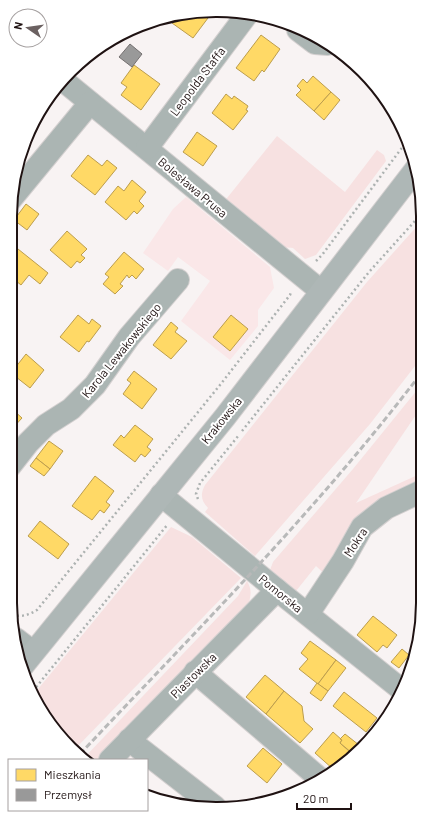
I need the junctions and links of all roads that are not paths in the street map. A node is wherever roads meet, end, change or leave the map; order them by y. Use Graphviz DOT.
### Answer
graph roads {
  1 [pos="243,19"];
  2 [pos="68,84"];
  3 [pos="90,103"];
  4 [pos="147,148"];
  5 [pos="411,174"];
  6 [pos="19,189"];
  7 [pos="178,280"];
  8 [pos="321,291"];
  9 [pos="17,457"];
  10 [pos="416,494"];
  11 [pos="161,495"];
  12 [pos="277,590"];
  13 [pos="308,614"];
  14 [pos="27,660"];
  15 [pos="195,672"];
  16 [pos="397,686"];
  17 [pos="129,740"];
  18 [pos="111,759"];
  19 [pos="316,775"];
  20 [pos="209,802"];
  1 -- 4 [label="street, Leopolda Staffa"];
  2 -- 3 [label="street, Bolesława Prusa"];
  3 -- 4 [label="street, Bolesława Prusa"];
  3 -- 6 [label="street"];
  4 -- 8 [label="street, Bolesława Prusa"];
  5 -- 8 [label="main road, Krakowska"];
  7 -- 9 [label="street, Karola Lewakowskiego"];
  8 -- 11 [label="main road, Krakowska"];
  10 -- 13 [label="street, Mokra"];
  11 -- 12 [label="street, Pomorska"];
  11 -- 14 [label="main road, Krakowska"];
  12 -- 13 [label="street, Pomorska"];
  12 -- 15 [label="street, Piastowska"];
  13 -- 16 [label="street, Pomorska"];
  15 -- 17 [label="street, Piastowska"];
  15 -- 19 [label="street"];
  17 -- 18 [label="street, Piastowska"];
  17 -- 20 [label="street"];
}
